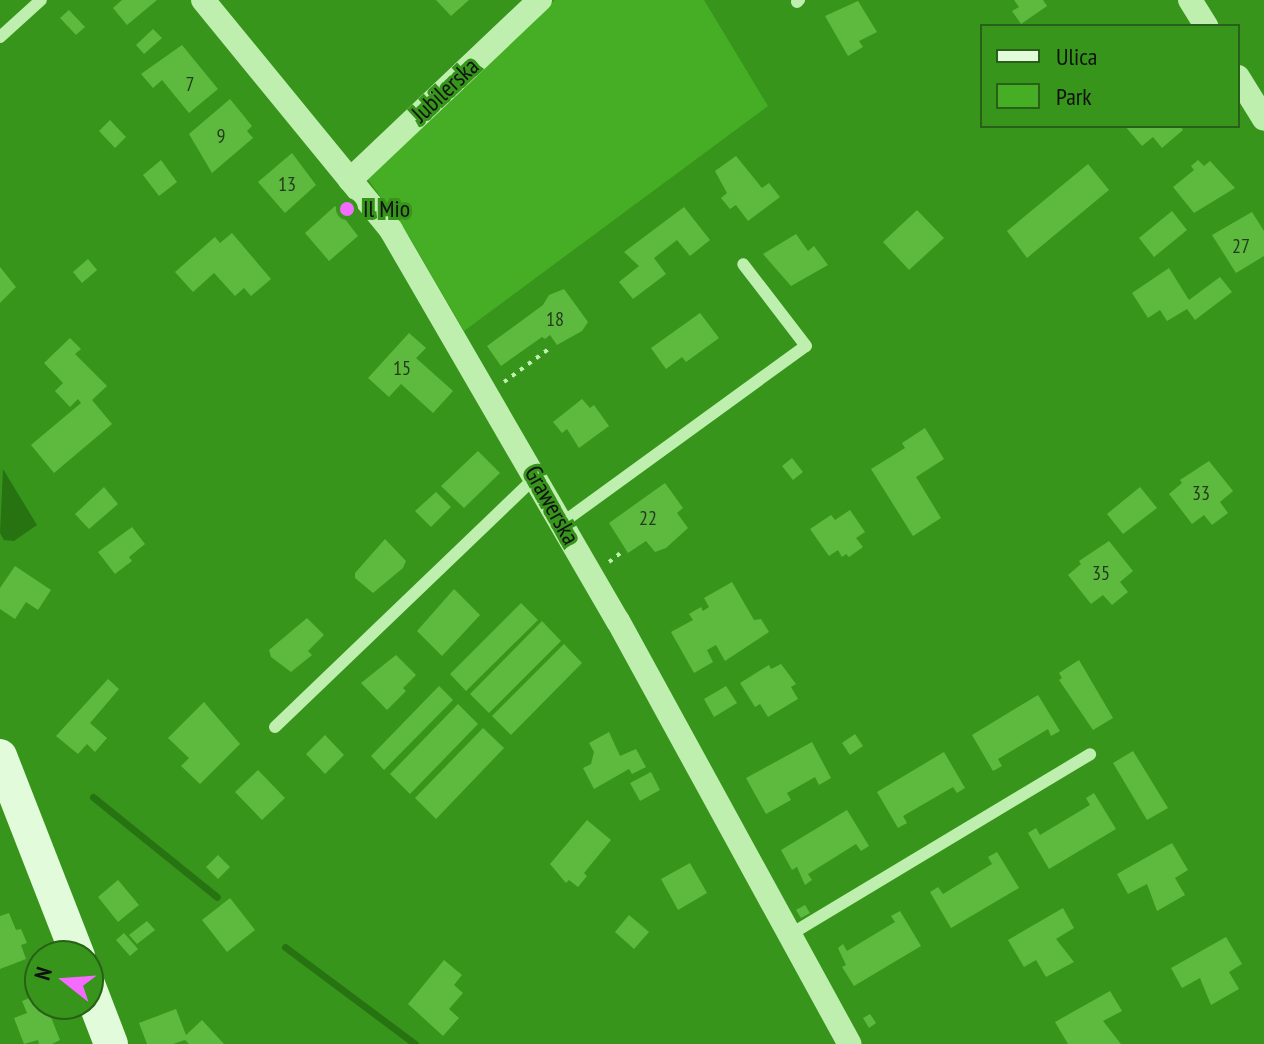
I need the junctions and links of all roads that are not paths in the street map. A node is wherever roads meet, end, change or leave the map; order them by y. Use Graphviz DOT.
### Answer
graph roads {
  1 [pos="41,0"];
  2 [pos="203,0"];
  3 [pos="540,0"];
  4 [pos="1190,0"];
  5 [pos="1205,24"];
  6 [pos="0,37"];
  7 [pos="1240,80"];
  8 [pos="1264,119"];
  9 [pos="350,180"];
  10 [pos="743,264"];
  11 [pos="536,477"];
  12 [pos="562,523"];
  13 [pos="275,727"];
  14 [pos="1090,754"];
  15 [pos="0,756"];
  16 [pos="791,934"];
  17 [pos="72,940"];
  18 [pos="102,1020"];
  19 [pos="111,1044"];
  20 [pos="850,1044"];
  1 -- 6 [label="lane"];
  2 -- 9 [label="street, Grawerska"];
  3 -- 9 [label="street, Jubilerska"];
  4 -- 5 [label="street"];
  7 -- 8 [label="street"];
  9 -- 11 [label="street, Grawerska"];
  10 -- 12 [label="lane"];
  11 -- 12 [label="street, Grawerska"];
  11 -- 13 [label="lane"];
  12 -- 16 [label="street, Grawerska"];
  14 -- 16 [label="lane"];
  15 -- 17 [label="street"];
  16 -- 20 [label="street, Grawerska"];
  18 -- 19 [label="street"];
}
